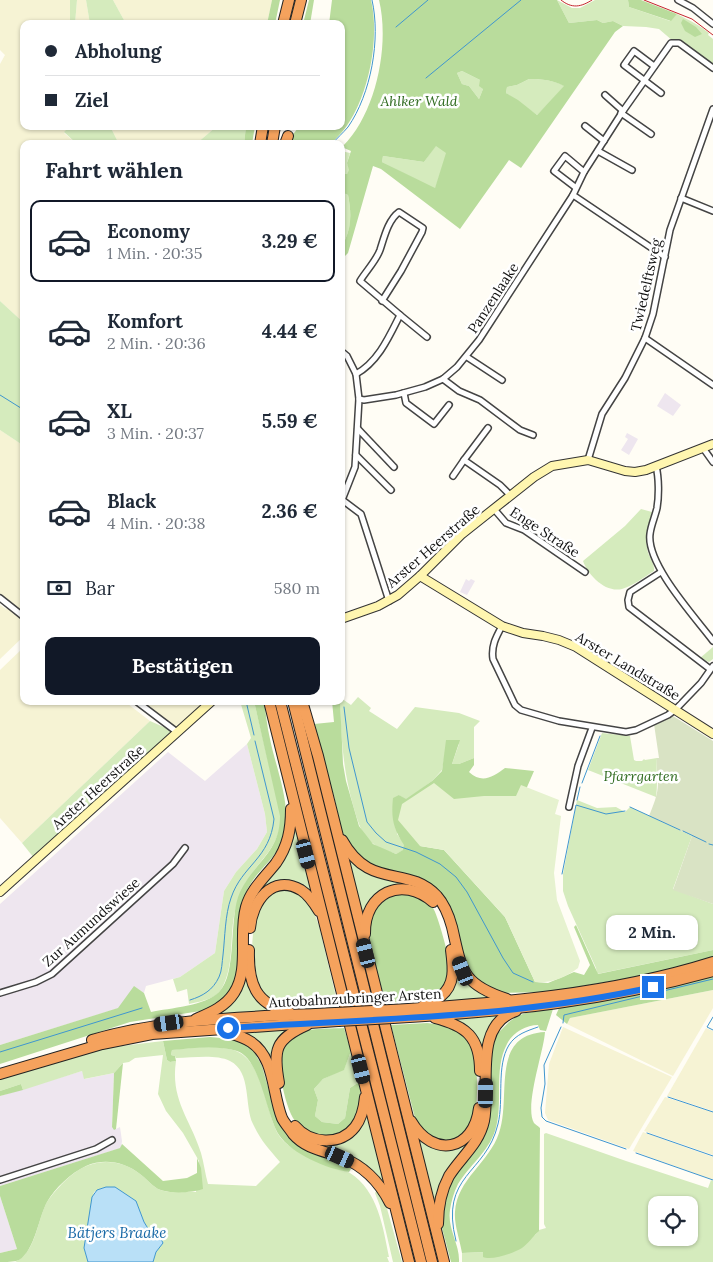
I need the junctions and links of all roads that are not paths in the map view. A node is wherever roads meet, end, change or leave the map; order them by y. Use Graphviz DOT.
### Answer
graph roads {
  1 [pos="289,0"];
  2 [pos="301,0"];
  3 [pos="678,0"];
  4 [pos="284,20"];
  5 [pos="296,20"];
  6 [pos="713,24"];
  7 [pos="654,66"];
  8 [pos="713,68"];
  9 [pos="644,80"];
  10 [pos="661,93"];
  11 [pos="605,96"];
  12 [pos="713,109"];
  13 [pos="622,112"];
  14 [pos="585,126"];
  15 [pos="651,134"];
  16 [pos="604,141"];
  17 [pos="598,151"];
  18 [pos="632,170"];
  19 [pos="584,172"];
  20 [pos="575,187"];
  21 [pos="573,195"];
  22 [pos="681,198"];
  23 [pos="713,211"];
  24 [pos="665,256"];
  25 [pos="382,301"];
  26 [pos="400,316"];
  27 [pos="427,337"];
  28 [pos="645,338"];
  29 [pos="345,355"];
  30 [pos="467,357"];
  31 [pos="356,374"];
  32 [pos="443,379"];
  33 [pos="502,380"];
  34 [pos="713,385"];
  35 [pos="404,393"];
  36 [pos="359,399"];
  37 [pos="449,404"];
  38 [pos="488,428"];
  39 [pos="358,429"];
  40 [pos="533,435"];
  41 [pos="713,444"];
  42 [pos="703,448"];
  43 [pos="356,454"];
  44 [pos="464,460"];
  45 [pos="588,460"];
  46 [pos="713,462"];
  47 [pos="656,466"];
  48 [pos="394,467"];
  49 [pos="453,476"];
  50 [pos="391,490"];
  51 [pos="345,493"];
  52 [pos="511,496"];
  53 [pos="345,502"];
  54 [pos="494,510"];
  55 [pos="584,572"];
  56 [pos="661,572"];
  57 [pos="420,576"];
  58 [pos="0,598"];
  59 [pos="389,601"];
  60 [pos="20,614"];
  61 [pos="345,618"];
  62 [pos="502,626"];
  63 [pos="713,641"];
  64 [pos="712,667"];
  65 [pos="141,705"];
  66 [pos="207,705"];
  67 [pos="270,705"];
  68 [pos="281,705"];
  69 [pos="294,705"];
  70 [pos="303,705"];
  71 [pos="676,709"];
  72 [pos="592,728"];
  73 [pos="177,732"];
  74 [pos="713,734"];
  75 [pos="290,793"];
  76 [pos="569,807"];
  77 [pos="334,824"];
  78 [pos="185,848"];
  79 [pos="0,892"];
  80 [pos="323,917"];
  81 [pos="366,953"];
  82 [pos="713,962"];
  83 [pos="713,971"];
  84 [pos="0,994"];
  85 [pos="557,1000"];
  86 [pos="512,1001"];
  87 [pos="529,1008"];
  88 [pos="424,1012"];
  89 [pos="300,1015"];
  90 [pos="337,1017"];
  91 [pos="190,1022"];
  92 [pos="312,1022"];
  93 [pos="211,1029"];
  94 [pos="0,1068"];
  95 [pos="0,1074"];
  96 [pos="366,1091"];
  97 [pos="406,1111"];
  98 [pos="112,1140"];
  99 [pos="0,1180"];
  100 [pos="397,1216"];
  101 [pos="438,1236"];
  102 [pos="409,1262"];
  103 [pos="421,1262"];
  104 [pos="432,1262"];
  105 [pos="444,1262"];
  1 -- 4 [label="highway"];
  2 -- 5 [label="highway"];
  3 -- 6 [label="street"];
  7 -- 8 [label="street, Panzenlaake"];
  7 -- 9 [label="street, Panzenlaake"];
  7 -- 9 [label="street"];
  9 -- 10 [label="street"];
  9 -- 13 [label="street, Panzenlaake"];
  11 -- 13 [label="street"];
  12 -- 22 [label="street, Twiedelftsweg"];
  13 -- 15 [label="street"];
  13 -- 16 [label="street, Panzenlaake"];
  14 -- 16 [label="street"];
  16 -- 17 [label="street, Panzenlaake"];
  17 -- 18 [label="street"];
  17 -- 19 [label="street, Panzenlaake"];
  19 -- 20 [label="street, Panzenlaake"];
  19 -- 20 [label="street"];
  20 -- 21 [label="street, Panzenlaake"];
  21 -- 24 [label="street"];
  21 -- 30 [label="street, Panzenlaake"];
  22 -- 23 [label="street"];
  22 -- 24 [label="street, Twiedelftsweg"];
  24 -- 28 [label="street, Twiedelftsweg"];
  25 -- 25 [label="street"];
  25 -- 26 [label="street"];
  26 -- 27 [label="street"];
  26 -- 31 [label="street"];
  28 -- 34 [label="street"];
  28 -- 45 [label="street, Twiedelftsweg"];
  29 -- 31 [label="street"];
  30 -- 32 [label="street, Panzenlaake"];
  30 -- 33 [label="street"];
  31 -- 36 [label="street"];
  32 -- 35 [label="street, Panzenlaake"];
  32 -- 40 [label="street"];
  35 -- 36 [label="street, Panzenlaake"];
  35 -- 37 [label="street"];
  36 -- 39 [label="street"];
  38 -- 44 [label="street"];
  39 -- 43 [label="street"];
  39 -- 48 [label="street"];
  41 -- 42 [label="street, Arster Heerstraße"];
  42 -- 46 [label="street"];
  42 -- 47 [label="street, Arster Heerstraße"];
  43 -- 50 [label="street"];
  43 -- 51 [label="street"];
  44 -- 49 [label="street"];
  44 -- 52 [label="street"];
  45 -- 47 [label="street, Arster Heerstraße"];
  45 -- 52 [label="street, Arster Heerstraße"];
  47 -- 56 [label="street"];
  52 -- 54 [label="street, Arster Heerstraße"];
  53 -- 59 [label="street"];
  54 -- 55 [label="street, Enge Straße"];
  54 -- 57 [label="street, Arster Heerstraße"];
  56 -- 63 [label="street"];
  56 -- 64 [label="street"];
  57 -- 59 [label="street, Arster Heerstraße"];
  57 -- 62 [label="street, Arster Landstraße"];
  58 -- 60 [label="street"];
  59 -- 61 [label="street, Arster Heerstraße"];
  62 -- 71 [label="street, Arster Landstraße"];
  62 -- 72 [label="street"];
  64 -- 71 [label="street"];
  65 -- 73 [label="street"];
  66 -- 73 [label="street, Arster Heerstraße"];
  67 -- 75 [label="highway"];
  68 -- 103 [label="highway"];
  69 -- 104 [label="highway"];
  70 -- 77 [label="highway"];
  71 -- 72 [label="street"];
  71 -- 74 [label="street, Arster Landstraße"];
  72 -- 76 [label="street"];
  73 -- 79 [label="street, Arster Heerstraße"];
  75 -- 80 [label="highway"];
  75 -- 91 [label="highway"];
  77 -- 81 [label="highway"];
  77 -- 86 [label="highway"];
  78 -- 84 [label="street, Zur Aumundswiese"];
  80 -- 89 [label="highway"];
  80 -- 96 [label="highway"];
  81 -- 88 [label="highway"];
  81 -- 97 [label="highway"];
  82 -- 85 [label="highway, Autobahnzubringer Arsten"];
  83 -- 85 [label="highway, Autobahnzubringer Arsten"];
  85 -- 86 [label="highway, Autobahnzubringer Arsten"];
  85 -- 87 [label="highway, Autobahnzubringer Arsten"];
  86 -- 88 [label="highway, Autobahnzubringer Arsten"];
  87 -- 88 [label="highway, Autobahnzubringer Arsten"];
  87 -- 101 [label="highway"];
  88 -- 90 [label="highway, Autobahnzubringer Arsten, bridge"];
  88 -- 97 [label="highway"];
  89 -- 90 [label="highway, Autobahnzubringer Arsten"];
  89 -- 91 [label="highway, Autobahnzubringer Arsten"];
  90 -- 92 [label="highway, Autobahnzubringer Arsten"];
  91 -- 94 [label="highway, Autobahnzubringer Arsten"];
  92 -- 93 [label="highway, Autobahnzubringer Arsten"];
  92 -- 96 [label="highway"];
  93 -- 95 [label="highway, Autobahnzubringer Arsten"];
  93 -- 100 [label="highway"];
  96 -- 100 [label="highway"];
  97 -- 101 [label="highway"];
  98 -- 99 [label="street"];
  100 -- 102 [label="highway"];
  101 -- 105 [label="highway"];
}
